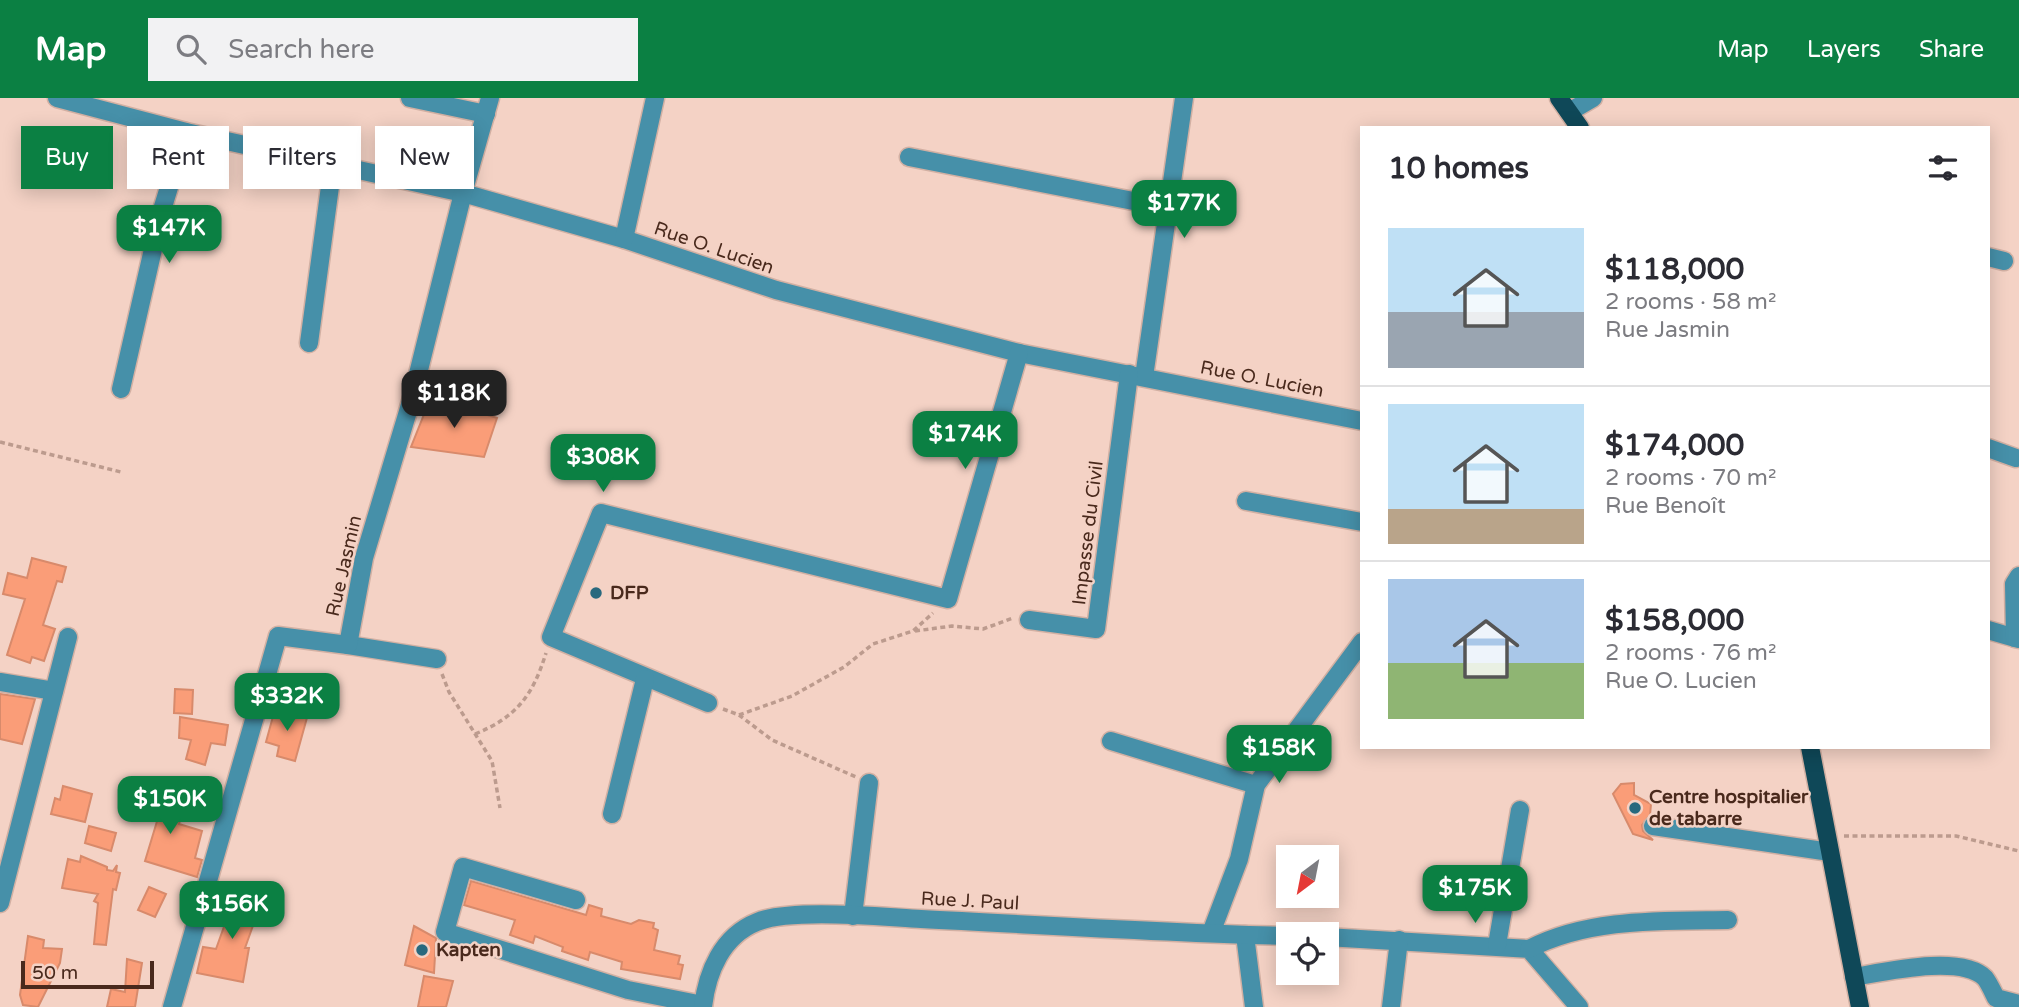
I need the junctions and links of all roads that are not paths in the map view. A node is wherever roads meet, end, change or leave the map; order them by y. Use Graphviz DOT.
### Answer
graph roads {
  1 [pos="57,98"];
  2 [pos="410,98"];
  3 [pos="655,98"];
  4 [pos="1184,98"];
  5 [pos="1593,98"];
  6 [pos="1564,105"];
  7 [pos="488,106"];
  8 [pos="163,126"];
  9 [pos="1579,126"];
  10 [pos="909,157"];
  11 [pos="361,170"];
  12 [pos="168,189"];
  13 [pos="330,189"];
  14 [pos="463,193"];
  15 [pos="1169,208"];
  16 [pos="624,239"];
  17 [pos="309,343"];
  18 [pos="1019,354"];
  19 [pos="1137,376"];
  20 [pos="121,389"];
  21 [pos="1360,421"];
  22 [pos="1990,449"];
  23 [pos="2016,458"];
  24 [pos="1246,501"];
  25 [pos="1360,522"];
  26 [pos="2019,576"];
  27 [pos="1029,620"];
  28 [pos="1990,631"];
  29 [pos="68,637"];
  30 [pos="2017,639"];
  31 [pos="348,645"];
  32 [pos="1360,645"];
  33 [pos="437,659"];
  34 [pos="645,679"];
  35 [pos="0,682"];
  36 [pos="54,691"];
  37 [pos="708,703"];
  38 [pos="1111,741"];
  39 [pos="1810,749"];
  40 [pos="869,783"];
  41 [pos="1256,785"];
  42 [pos="1520,810"];
  43 [pos="612,814"];
  44 [pos="1653,826"];
  45 [pos="1828,844"];
  46 [pos="576,900"];
  47 [pos="0,904"];
  48 [pos="853,916"];
  49 [pos="1728,920"];
  50 [pos="1211,933"];
  51 [pos="1245,935"];
  52 [pos="1276,936"];
  53 [pos="1339,938"];
  54 [pos="1399,940"];
  55 [pos="1497,946"];
  56 [pos="1529,949"];
  57 [pos="1854,977"];
  58 [pos="2019,1004"];
  59 [pos="703,1006"];
  60 [pos="172,1007"];
  61 [pos="1254,1007"];
  62 [pos="1391,1007"];
  63 [pos="1579,1007"];
  64 [pos="1860,1007"];
  1 -- 8 [label="street, Rue O. Lucien"];
  2 -- 7 [label="street"];
  3 -- 16 [label="street"];
  4 -- 15 [label="street"];
  5 -- 6 [label="street"];
  6 -- 9 [label="main road"];
  7 -- 14 [label="street, Rue Jasmin"];
  10 -- 15 [label="street"];
  11 -- 14 [label="street, Rue O. Lucien"];
  12 -- 20 [label="street"];
  13 -- 17 [label="street"];
  14 -- 16 [label="street, Rue O. Lucien"];
  14 -- 31 [label="street, Rue Jasmin"];
  15 -- 19 [label="street"];
  16 -- 18 [label="street, Rue O. Lucien"];
  18 -- 19 [label="street, Rue O. Lucien"];
  18 -- 34 [label="street"];
  19 -- 21 [label="street, Rue O. Lucien"];
  19 -- 27 [label="street, Impasse du Civil"];
  22 -- 23 [label="street"];
  24 -- 25 [label="street"];
  26 -- 30 [label="street"];
  28 -- 30 [label="street"];
  29 -- 36 [label="street"];
  31 -- 33 [label="street"];
  31 -- 60 [label="street, Rue Jasmin"];
  32 -- 41 [label="street"];
  34 -- 37 [label="street"];
  34 -- 43 [label="street"];
  35 -- 36 [label="street"];
  36 -- 47 [label="street"];
  38 -- 41 [label="street"];
  39 -- 45 [label="main road"];
  40 -- 48 [label="street"];
  41 -- 50 [label="street"];
  42 -- 55 [label="street"];
  44 -- 45 [label="street"];
  45 -- 57 [label="main road"];
  46 -- 59 [label="street"];
  48 -- 50 [label="street, Rue J. Paul"];
  48 -- 59 [label="street, Rue J. Paul"];
  49 -- 56 [label="street"];
  50 -- 51 [label="street, Rue J. Paul"];
  51 -- 52 [label="street, Rue J. Paul"];
  51 -- 61 [label="street"];
  53 -- 54 [label="street"];
  54 -- 55 [label="street"];
  54 -- 62 [label="street"];
  55 -- 56 [label="street"];
  56 -- 63 [label="street"];
  57 -- 58 [label="street"];
  57 -- 64 [label="main road"];
}
